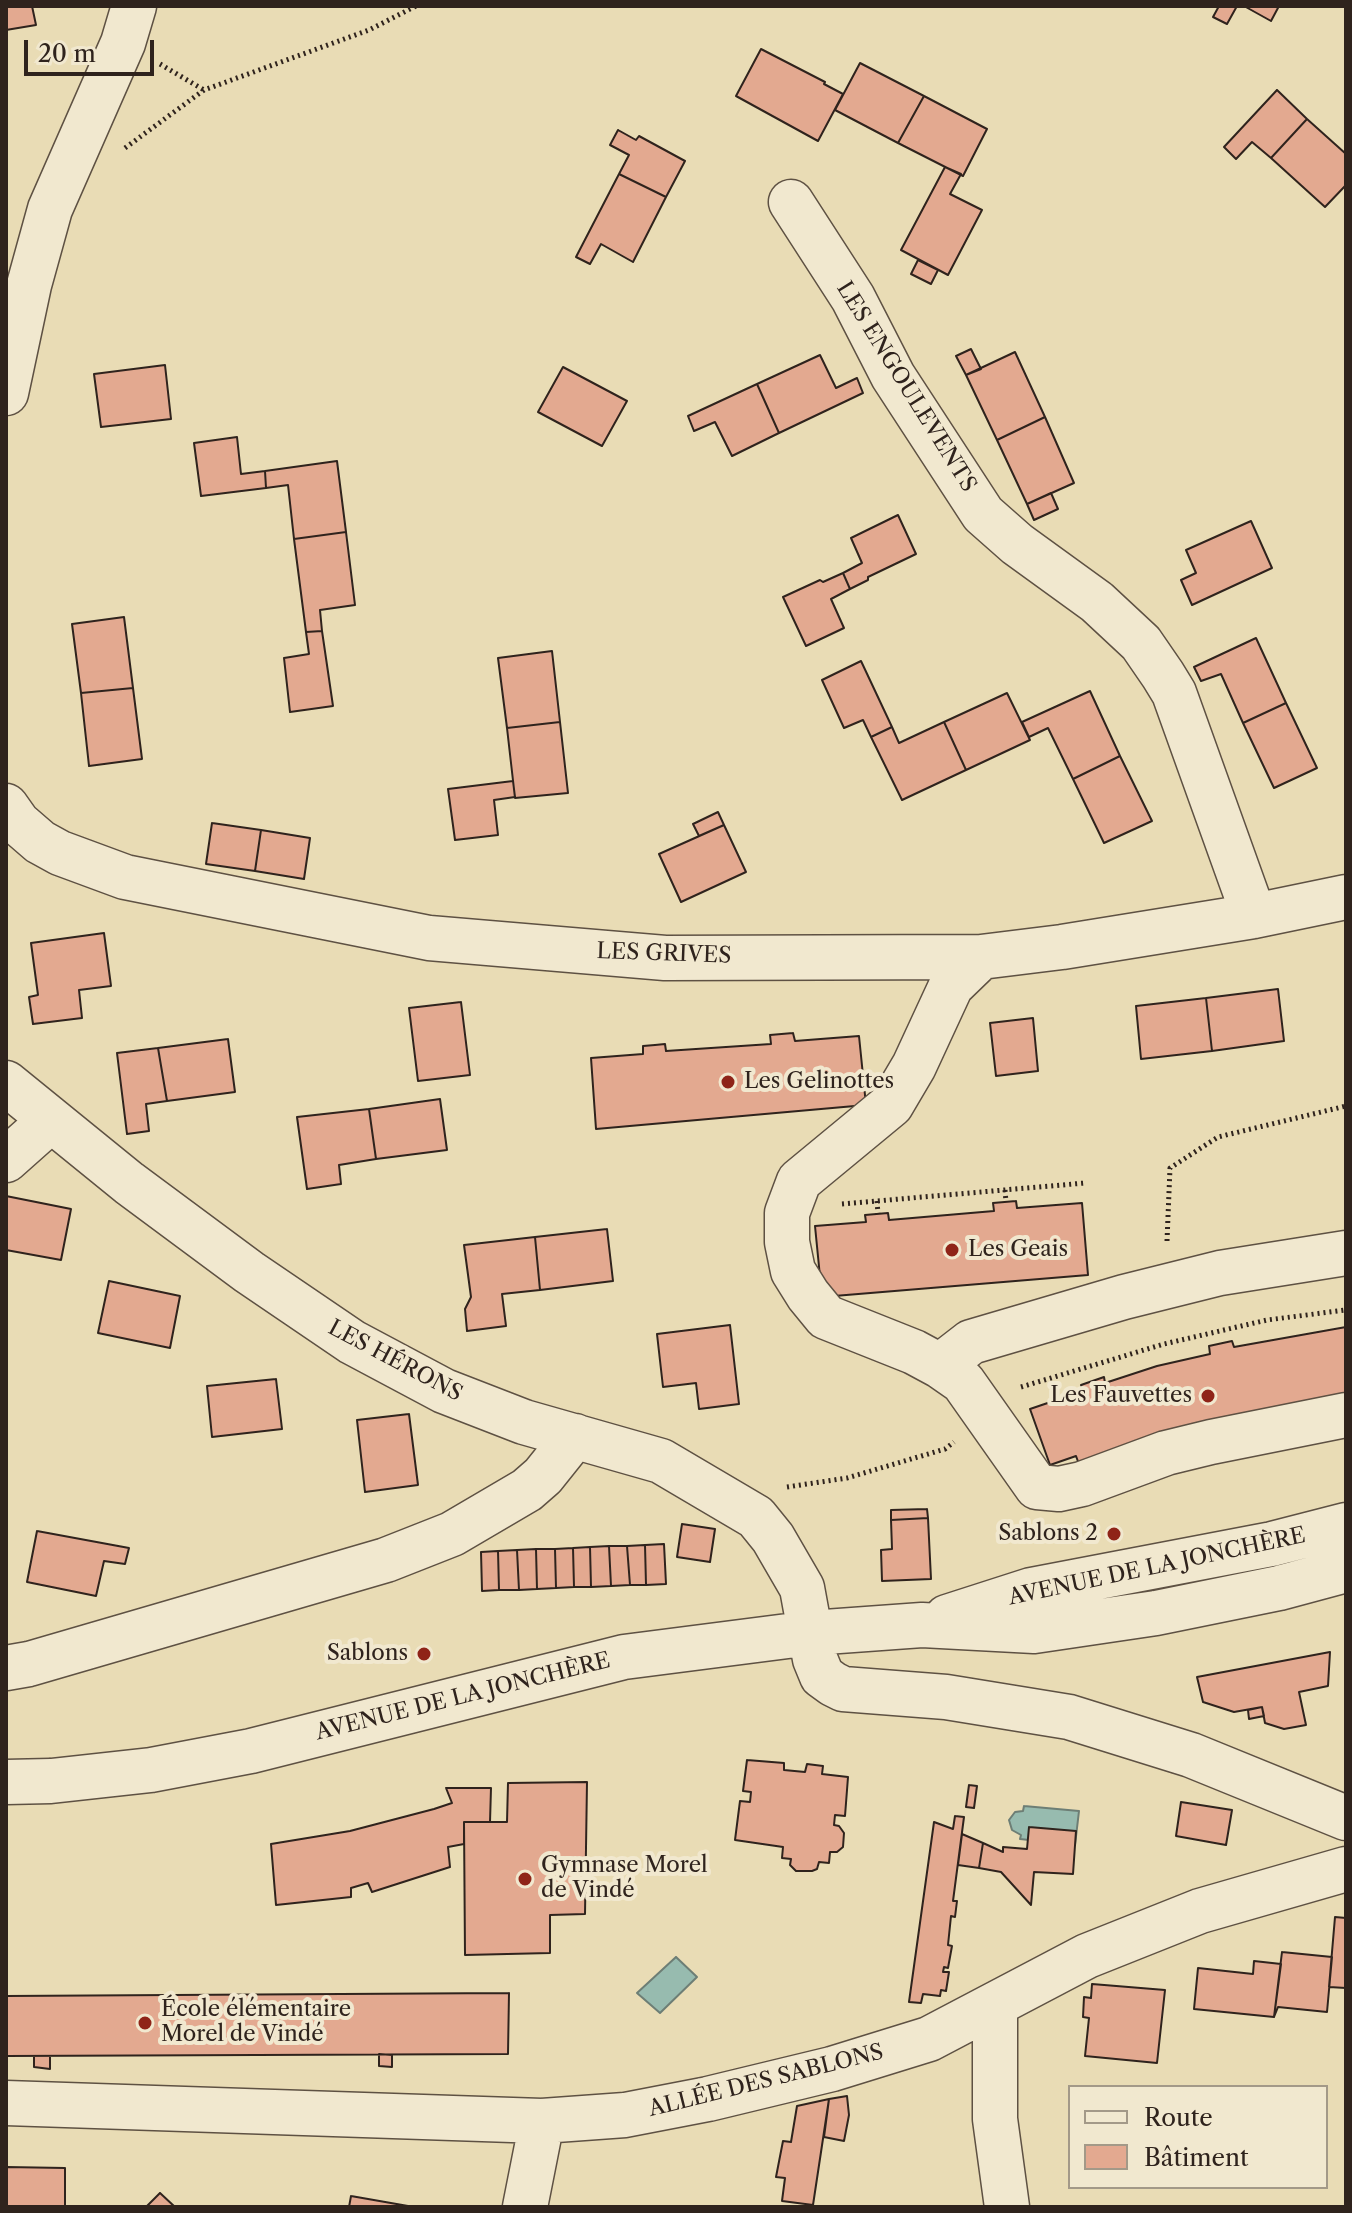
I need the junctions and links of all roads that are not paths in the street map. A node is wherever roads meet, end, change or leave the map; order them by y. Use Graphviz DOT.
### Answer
graph roads {
  1 [pos="134,6"];
  2 [pos="791,202"];
  3 [pos="6,393"];
  4 [pos="6,806"];
  5 [pos="1346,897"];
  6 [pos="1254,916"];
  7 [pos="981,957"];
  8 [pos="6,1083"];
  9 [pos="51,1120"];
  10 [pos="6,1160"];
  11 [pos="1346,1253"];
  12 [pos="940,1366"];
  13 [pos="1346,1415"];
  14 [pos="575,1436"];
  15 [pos="1346,1525"];
  16 [pos="1346,1570"];
  17 [pos="922,1625"];
  18 [pos="811,1633"];
  19 [pos="6,1668"];
  20 [pos="6,1782"];
  21 [pos="1346,1818"];
  22 [pos="1346,1869"];
  23 [pos="995,2006"];
  24 [pos="6,2103"];
  25 [pos="542,2121"];
  26 [pos="525,2207"];
  27 [pos="1007,2207"];
  1 -- 3 [label="street"];
  2 -- 6 [label="street, LES ENGOULEVENTS"];
  4 -- 7 [label="street, LES GRIVES"];
  5 -- 6 [label="street, LES GRIVES"];
  6 -- 7 [label="street, LES GRIVES"];
  7 -- 12 [label="street"];
  8 -- 9 [label="street, LES HÉRONS"];
  9 -- 10 [label="street"];
  9 -- 14 [label="street, LES HÉRONS"];
  11 -- 12 [label="street"];
  12 -- 13 [label="street"];
  14 -- 18 [label="street, LES HÉRONS"];
  14 -- 19 [label="street"];
  15 -- 17 [label="street, AVENUE DE LA JONCHÈRE"];
  16 -- 17 [label="street, AVENUE DE LA JONCHÈRE"];
  17 -- 18 [label="street, AVENUE DE LA JONCHÈRE"];
  18 -- 20 [label="street, AVENUE DE LA JONCHÈRE"];
  18 -- 21 [label="street, LES HÉRONS"];
  22 -- 23 [label="street, ALLÉE DES SABLONS"];
  23 -- 25 [label="street, ALLÉE DES SABLONS"];
  23 -- 27 [label="street"];
  24 -- 25 [label="street, ALLÉE DES SABLONS"];
  25 -- 26 [label="street"];
}
